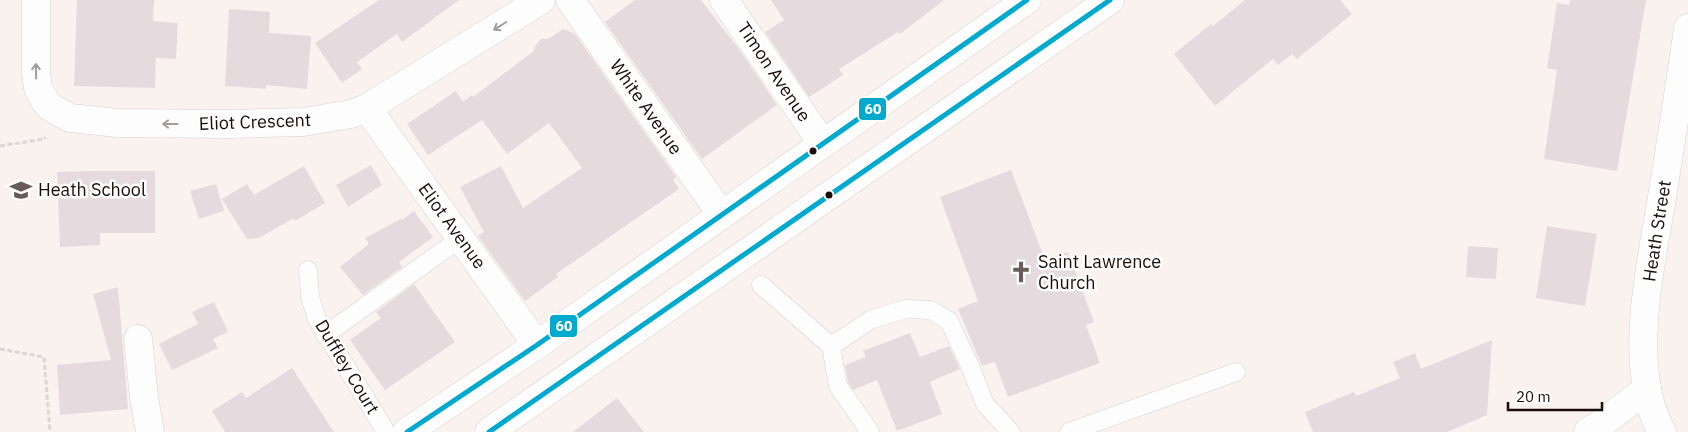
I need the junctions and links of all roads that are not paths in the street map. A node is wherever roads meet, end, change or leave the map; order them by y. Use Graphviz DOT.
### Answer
graph roads {
  1 [pos="36,0"];
  2 [pos="541,0"];
  3 [pos="570,0"];
  4 [pos="724,0"];
  5 [pos="1027,0"];
  6 [pos="1110,0"];
  7 [pos="1688,28"];
  8 [pos="367,108"];
  9 [pos="823,144"];
  10 [pos="722,215"];
  11 [pos="461,238"];
  12 [pos="308,270"];
  13 [pos="761,285"];
  14 [pos="326,335"];
  15 [pos="138,339"];
  16 [pos="537,345"];
  17 [pos="831,346"];
  18 [pos="1236,372"];
  19 [pos="1647,389"];
  20 [pos="150,432"];
  21 [pos="386,432"];
  22 [pos="407,432"];
  23 [pos="490,432"];
  24 [pos="870,432"];
  25 [pos="1012,432"];
  26 [pos="1069,432"];
  27 [pos="1588,432"];
  28 [pos="1662,432"];
  8 -- 1 [label="main road, Eliot Crescent, one-way"];
  2 -- 8 [label="main road, Eliot Crescent, one-way"];
  3 -- 10 [label="main road, White Avenue"];
  4 -- 9 [label="main road, Timon Avenue"];
  5 -- 9 [label="main road"];
  6 -- 23 [label="main road"];
  7 -- 19 [label="main road, Heath Street"];
  8 -- 11 [label="main road, Eliot Avenue"];
  9 -- 10 [label="main road"];
  10 -- 16 [label="main road"];
  11 -- 14 [label="lane"];
  11 -- 16 [label="main road, Eliot Avenue"];
  12 -- 14 [label="lane, Duffley Court"];
  13 -- 17 [label="lane"];
  14 -- 21 [label="lane, Duffley Court"];
  15 -- 20 [label="main road"];
  16 -- 22 [label="main road"];
  17 -- 24 [label="lane"];
  17 -- 25 [label="lane"];
  18 -- 26 [label="lane"];
  19 -- 27 [label="main road"];
  19 -- 28 [label="main road, Heath Street"];
}
